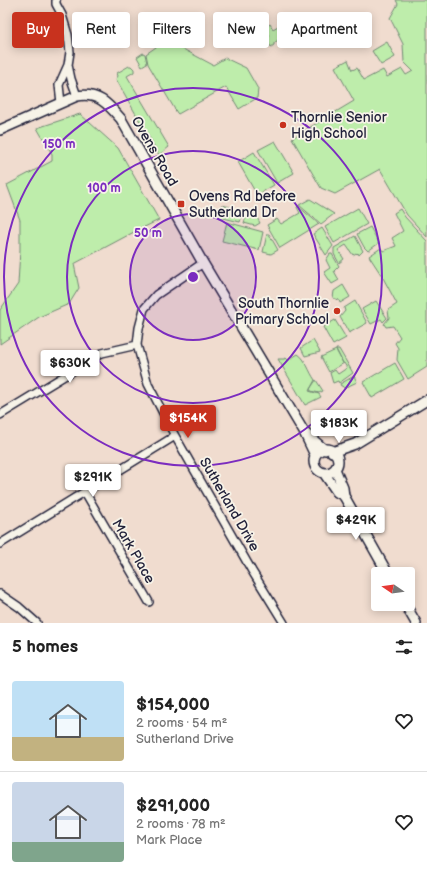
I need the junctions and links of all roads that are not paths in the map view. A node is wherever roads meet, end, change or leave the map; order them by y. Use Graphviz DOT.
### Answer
graph roads {
  1 [pos="56,0"];
  2 [pos="68,65"];
  3 [pos="77,96"];
  4 [pos="60,103"];
  5 [pos="0,130"];
  6 [pos="203,263"];
  7 [pos="137,345"];
  8 [pos="427,400"];
  9 [pos="0,415"];
  10 [pos="304,432"];
  11 [pos="175,436"];
  12 [pos="355,444"];
  13 [pos="329,451"];
  14 [pos="315,455"];
  15 [pos="336,464"];
  16 [pos="324,473"];
  17 [pos="84,492"];
  18 [pos="344,496"];
  19 [pos="0,544"];
  20 [pos="384,567"];
  21 [pos="0,594"];
  22 [pos="148,602"];
  23 [pos="409,611"];
  24 [pos="37,623"];
  25 [pos="284,623"];
  26 [pos="416,623"];
  1 -- 2 [label="street"];
  2 -- 3 [label="street"];
  2 -- 4 [label="street"];
  3 -- 4 [label="street"];
  3 -- 6 [label="street, Ovens Road"];
  4 -- 5 [label="street"];
  6 -- 7 [label="street, Sutherland Drive"];
  6 -- 10 [label="street, Ovens Road"];
  7 -- 9 [label="street"];
  7 -- 11 [label="street, Sutherland Drive"];
  8 -- 12 [label="street"];
  10 -- 13 [label="street, Ovens Road"];
  10 -- 14 [label="street, Ovens Road"];
  11 -- 17 [label="street"];
  11 -- 25 [label="street, Sutherland Drive"];
  12 -- 13 [label="street"];
  12 -- 15 [label="street"];
  13 -- 14 [label="street"];
  13 -- 15 [label="street, Ovens Road"];
  14 -- 16 [label="street, Ovens Road"];
  15 -- 16 [label="street"];
  15 -- 18 [label="street, Ovens Road"];
  16 -- 18 [label="street, Ovens Road"];
  17 -- 19 [label="street"];
  17 -- 22 [label="street, Mark Place"];
  18 -- 20 [label="street, Ovens Road"];
  21 -- 24 [label="street"];
  23 -- 26 [label="street"];
}
